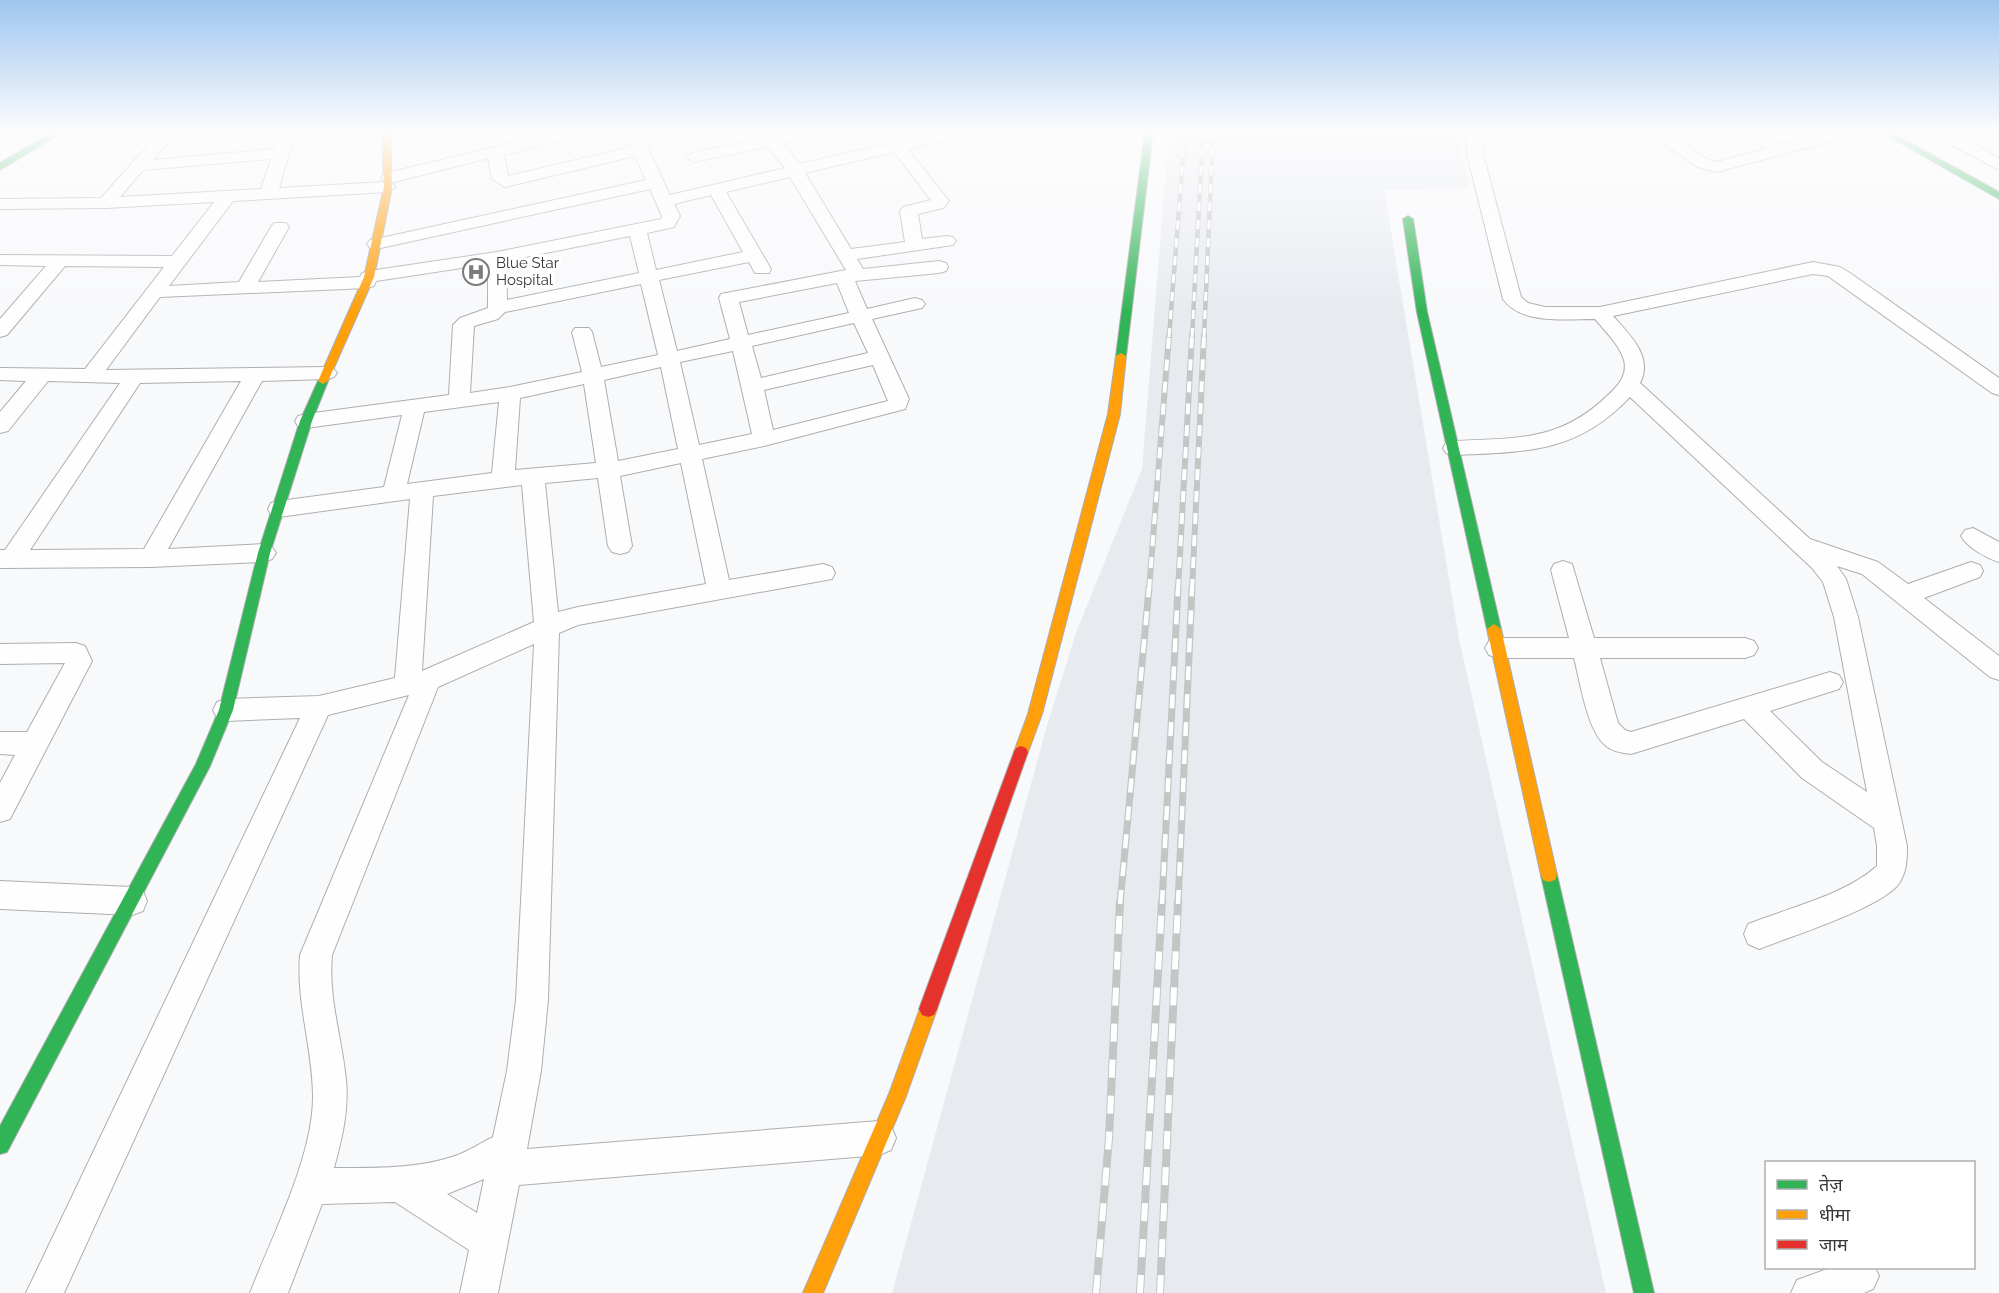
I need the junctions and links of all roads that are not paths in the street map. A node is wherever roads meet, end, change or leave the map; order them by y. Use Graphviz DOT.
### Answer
graph roads {
  1 [pos="115,192"];
  2 [pos="295,192"];
  3 [pos="386,192"];
  4 [pos="613,192"];
  5 [pos="660,192"];
  6 [pos="702,192"];
  7 [pos="718,192"];
  8 [pos="809,192"];
  9 [pos="933,192"];
  10 [pos="1142,192"];
  11 [pos="1485,192"];
  12 [pos="268,195"];
  13 [pos="227,197"];
  14 [pos="664,201"];
  15 [pos="106,203"];
  16 [pos="0,204"];
  17 [pos="1408,219"];
  18 [pos="280,227"];
  19 [pos="637,230"];
  20 [pos="947,241"];
  21 [pos="376,244"];
  22 [pos="914,244"];
  23 [pos="755,255"];
  24 [pos="848,255"];
  25 [pos="496,257"];
  26 [pos="0,260"];
  27 [pos="60,261"];
  28 [pos="178,262"];
  29 [pos="939,267"];
  30 [pos="851,275"];
  31 [pos="650,276"];
  32 [pos="368,279"];
  33 [pos="246,287"];
  34 [pos="770,289"];
  35 [pos="156,292"];
  36 [pos="915,304"];
  37 [pos="498,309"];
  38 [pos="1600,313"];
  39 [pos="860,315"];
  40 [pos="0,331"];
  41 [pos="582,332"];
  42 [pos="741,344"];
  43 [pos="879,357"];
  44 [pos="669,359"];
  45 [pos="327,373"];
  46 [pos="0,374"];
  47 [pos="42,375"];
  48 [pos="255,375"];
  49 [pos="91,376"];
  50 [pos="593,376"];
  51 [pos="134,377"];
  52 [pos="1630,385"];
  53 [pos="753,386"];
  54 [pos="1999,388"];
  55 [pos="510,394"];
  56 [pos="459,402"];
  57 [pos="416,407"];
  58 [pos="306,421"];
  59 [pos="0,426"];
  60 [pos="764,439"];
  61 [pos="1454,448"];
  62 [pos="689,454"];
  63 [pos="609,470"];
  64 [pos="533,477"];
  65 [pos="503,479"];
  66 [pos="422,490"];
  67 [pos="394,493"];
  68 [pos="279,509"];
  69 [pos="1973,536"];
  70 [pos="620,546"];
  71 [pos="1805,546"];
  72 [pos="264,553"];
  73 [pos="1999,553"];
  74 [pos="151,558"];
  75 [pos="6,559"];
  76 [pos="1563,570"];
  77 [pos="1971,571"];
  78 [pos="823,573"];
  79 [pos="719,590"];
  80 [pos="1905,595"];
  81 [pos="547,627"];
  82 [pos="1583,647"];
  83 [pos="1498,648"];
  84 [pos="1744,648"];
  85 [pos="1988,649"];
  86 [pos="0,654"];
  87 [pos="1999,670"];
  88 [pos="418,682"];
  89 [pos="1830,682"];
  90 [pos="319,707"];
  91 [pos="1749,707"];
  92 [pos="226,711"];
  93 [pos="0,744"];
  94 [pos="37,744"];
  95 [pos="0,810"];
  96 [pos="1885,819"];
  97 [pos="0,896"];
  98 [pos="132,901"];
  99 [pos="1759,934"];
  100 [pos="879,1138"];
  101 [pos="0,1145"];
  102 [pos="508,1157"];
  103 [pos="400,1185"];
  104 [pos="310,1186"];
  105 [pos="489,1241"];
  106 [pos="1860,1276"];
  107 [pos="45,1293"];
  108 [pos="269,1293"];
  109 [pos="479,1293"];
  110 [pos="813,1293"];
  111 [pos="1644,1293"];
  112 [pos="1810,1293"];
  1 -- 15 [label="street"];
  2 -- 12 [label="street"];
  3 -- 21 [label="street"];
  4 -- 21 [label="street"];
  5 -- 14 [label="street"];
  6 -- 14 [label="street"];
  7 -- 23 [label="street"];
  8 -- 24 [label="street"];
  9 -- 22 [label="street"];
  10 -- 100 [label="street"];
  11 -- 38 [label="street"];
  12 -- 13 [label="street"];
  13 -- 15 [label="street"];
  13 -- 28 [label="street"];
  14 -- 19 [label="street"];
  15 -- 16 [label="street"];
  17 -- 61 [label="street"];
  18 -- 33 [label="street"];
  19 -- 25 [label="street"];
  19 -- 31 [label="street"];
  20 -- 22 [label="street"];
  21 -- 32 [label="street"];
  22 -- 24 [label="street"];
  23 -- 31 [label="street"];
  23 -- 34 [label="street"];
  24 -- 30 [label="street"];
  25 -- 32 [label="street"];
  25 -- 37 [label="street"];
  26 -- 27 [label="street"];
  27 -- 28 [label="street"];
  27 -- 40 [label="street"];
  28 -- 35 [label="street"];
  29 -- 30 [label="street"];
  30 -- 34 [label="street"];
  30 -- 39 [label="street"];
  31 -- 37 [label="street"];
  31 -- 44 [label="street"];
  32 -- 33 [label="street"];
  32 -- 45 [label="street"];
  33 -- 35 [label="street"];
  34 -- 42 [label="street"];
  35 -- 49 [label="street"];
  36 -- 39 [label="street"];
  37 -- 56 [label="street"];
  38 -- 52 [label="street"];
  38 -- 54 [label="street"];
  39 -- 42 [label="street"];
  39 -- 43 [label="street"];
  41 -- 50 [label="street"];
  42 -- 44 [label="street"];
  42 -- 53 [label="street"];
  43 -- 53 [label="street"];
  43 -- 60 [label="street"];
  44 -- 50 [label="street"];
  44 -- 62 [label="street"];
  45 -- 48 [label="street"];
  45 -- 58 [label="street"];
  46 -- 47 [label="street"];
  47 -- 49 [label="street"];
  47 -- 59 [label="street"];
  48 -- 51 [label="street"];
  48 -- 74 [label="street"];
  49 -- 51 [label="street"];
  50 -- 55 [label="street"];
  50 -- 63 [label="street"];
  51 -- 75 [label="street"];
  52 -- 61 [label="street"];
  52 -- 71 [label="street"];
  53 -- 60 [label="street"];
  55 -- 56 [label="street"];
  55 -- 65 [label="street"];
  56 -- 57 [label="street"];
  57 -- 58 [label="street"];
  57 -- 67 [label="street"];
  58 -- 68 [label="street"];
  60 -- 62 [label="street"];
  61 -- 83 [label="street"];
  62 -- 63 [label="street"];
  62 -- 79 [label="street"];
  63 -- 64 [label="street"];
  63 -- 70 [label="street"];
  64 -- 65 [label="street"];
  64 -- 81 [label="street"];
  65 -- 66 [label="street"];
  66 -- 67 [label="street"];
  66 -- 88 [label="street"];
  67 -- 68 [label="street"];
  68 -- 72 [label="street"];
  69 -- 73 [label="street"];
  71 -- 80 [label="street"];
  71 -- 96 [label="street"];
  72 -- 74 [label="street"];
  72 -- 92 [label="street"];
  74 -- 75 [label="street"];
  76 -- 82 [label="street"];
  77 -- 80 [label="street"];
  78 -- 79 [label="street"];
  79 -- 81 [label="street"];
  80 -- 85 [label="street"];
  81 -- 88 [label="street"];
  81 -- 102 [label="street"];
  82 -- 83 [label="street"];
  82 -- 84 [label="street"];
  82 -- 91 [label="street"];
  83 -- 111 [label="street"];
  85 -- 87 [label="street"];
  86 -- 94 [label="street"];
  88 -- 90 [label="street"];
  88 -- 104 [label="street"];
  89 -- 91 [label="street"];
  90 -- 92 [label="street"];
  90 -- 107 [label="street"];
  91 -- 96 [label="street"];
  92 -- 98 [label="street"];
  93 -- 94 [label="street"];
  94 -- 95 [label="street"];
  96 -- 99 [label="street"];
  97 -- 98 [label="street"];
  98 -- 101 [label="street"];
  100 -- 102 [label="street"];
  100 -- 110 [label="street"];
  102 -- 103 [label="street"];
  102 -- 105 [label="street"];
  103 -- 104 [label="street"];
  103 -- 105 [label="street"];
  104 -- 108 [label="street"];
  105 -- 109 [label="street"];
  106 -- 112 [label="street"];
}
